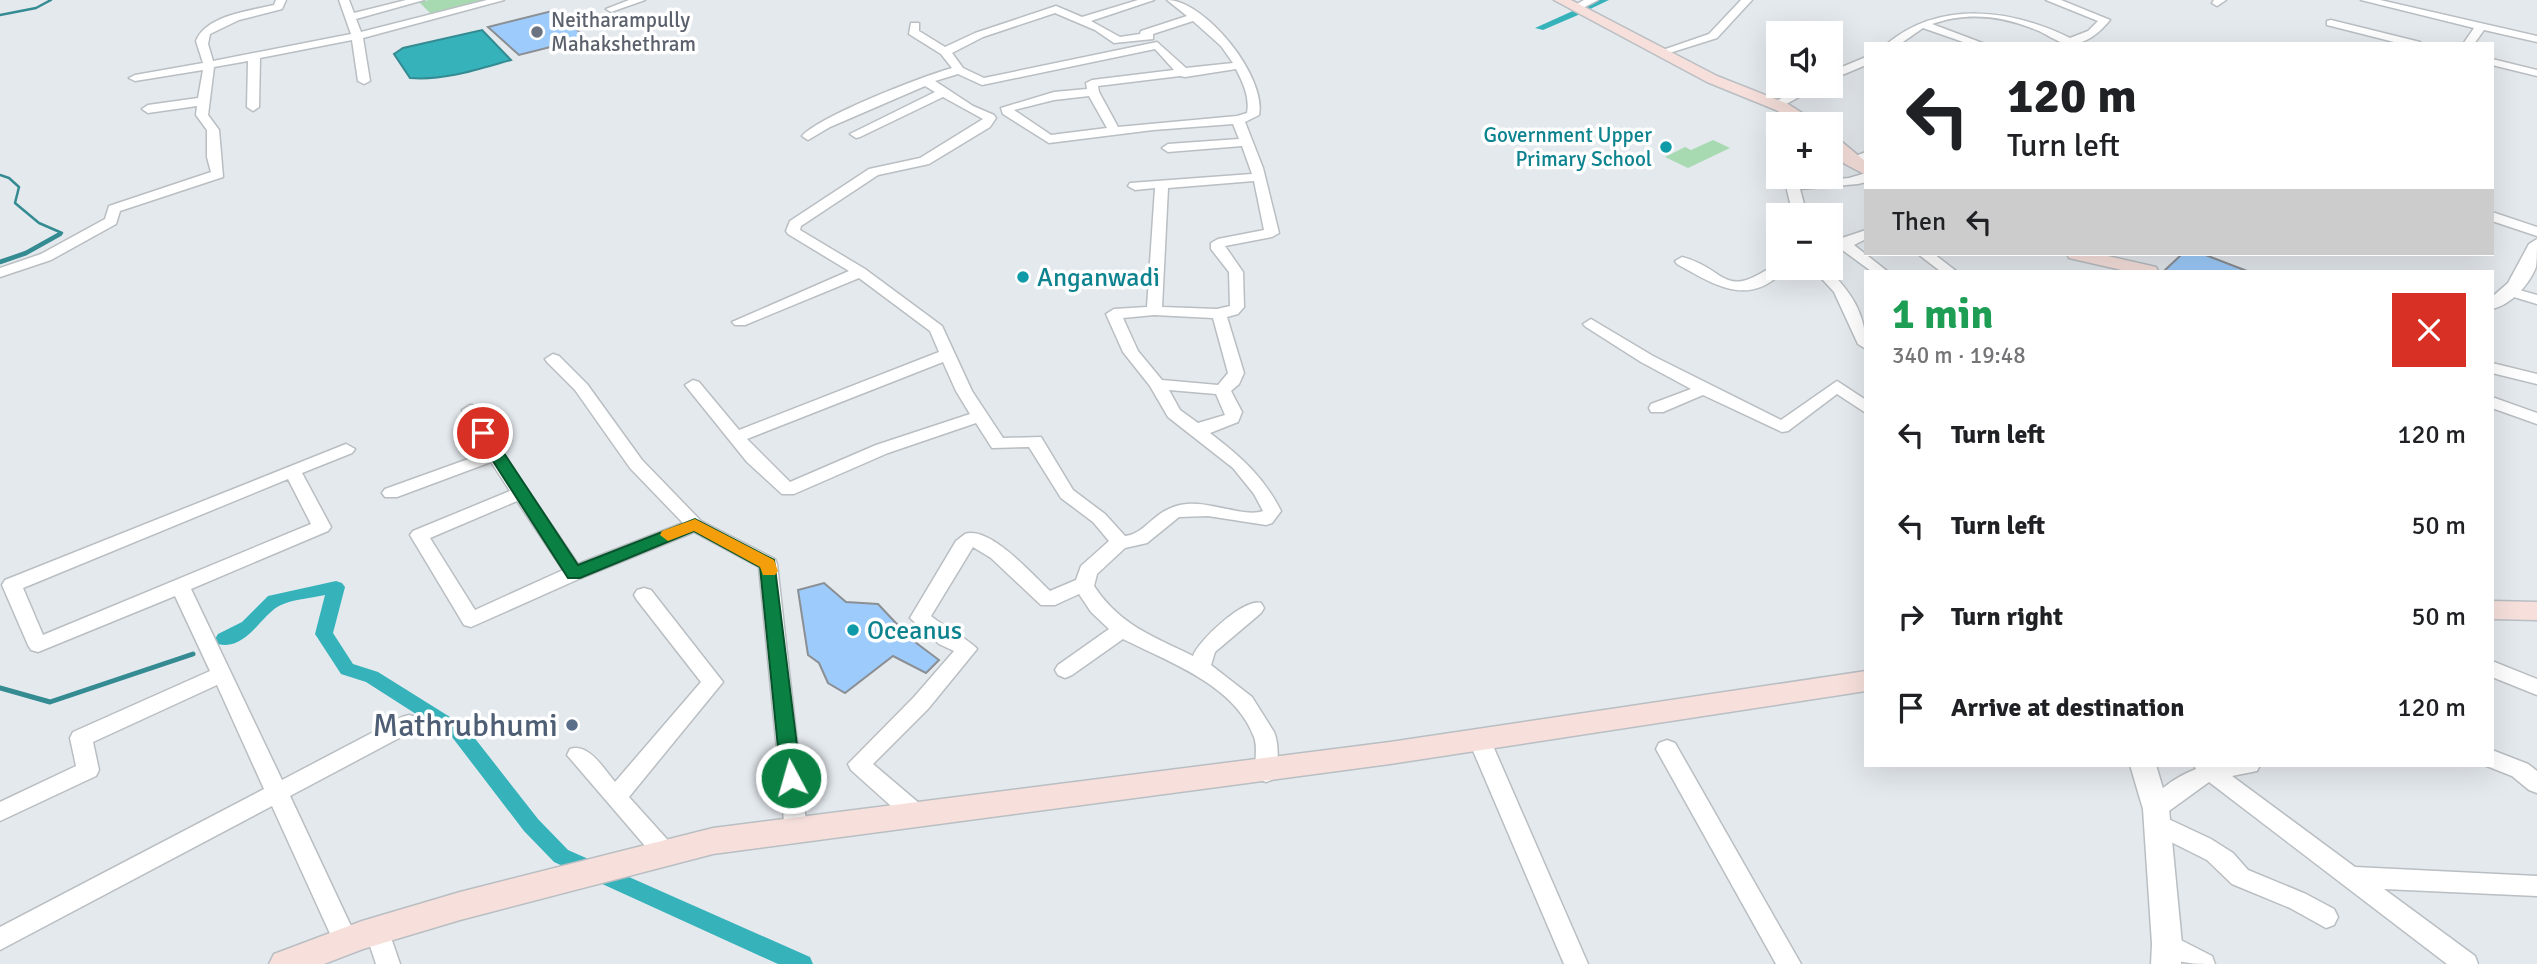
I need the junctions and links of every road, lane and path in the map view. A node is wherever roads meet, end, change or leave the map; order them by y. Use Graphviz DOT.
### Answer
graph roads {
  1 [pos="281,0"];
  2 [pos="344,0"];
  3 [pos="419,0"];
  4 [pos="499,0"];
  5 [pos="640,0"];
  6 [pos="1149,0"];
  7 [pos="1172,0"];
  8 [pos="1561,0"];
  9 [pos="1593,0"];
  10 [pos="1747,0"];
  11 [pos="1955,0"];
  12 [pos="2051,0"];
  13 [pos="2366,0"];
  14 [pos="1575,8"];
  15 [pos="1981,8"];
  16 [pos="611,9"];
  17 [pos="349,17"];
  18 [pos="1194,17"];
  19 [pos="1082,20"];
  20 [pos="2331,23"];
  21 [pos="1922,24"];
  22 [pos="915,25"];
  23 [pos="2481,26"];
  24 [pos="357,36"];
  25 [pos="1151,39"];
  26 [pos="2537,39"];
  27 [pos="2380,40"];
  28 [pos="1895,42"];
  29 [pos="1974,42"];
  30 [pos="2071,42"];
  31 [pos="2075,42"];
  32 [pos="2398,42"];
  33 [pos="2469,42"];
  34 [pos="945,52"];
  35 [pos="1662,52"];
  36 [pos="254,56"];
  37 [pos="1864,61"];
  38 [pos="2494,62"];
  39 [pos="209,65"];
  40 [pos="1241,65"];
  41 [pos="959,70"];
  42 [pos="1843,71"];
  43 [pos="2537,73"];
  44 [pos="1185,74"];
  45 [pos="135,78"];
  46 [pos="929,80"];
  47 [pos="364,81"];
  48 [pos="945,92"];
  49 [pos="1093,92"];
  50 [pos="1788,98"];
  51 [pos="205,101"];
  52 [pos="1775,104"];
  53 [pos="253,107"];
  54 [pos="148,109"];
  55 [pos="1789,112"];
  56 [pos="1238,120"];
  57 [pos="1114,130"];
  58 [pos="856,134"];
  59 [pos="808,136"];
  60 [pos="1247,142"];
  61 [pos="1168,148"];
  62 [pos="1843,149"];
  63 [pos="1861,162"];
  64 [pos="1259,177"];
  65 [pos="1864,178"];
  66 [pos="1163,186"];
  67 [pos="1135,187"];
  68 [pos="1797,203"];
  69 [pos="2494,217"];
  70 [pos="2537,232"];
  71 [pos="1864,235"];
  72 [pos="1843,244"];
  73 [pos="2537,244"];
  74 [pos="1843,249"];
  75 [pos="1928,256"];
  76 [pos="2085,256"];
  77 [pos="1682,261"];
  78 [pos="1878,270"];
  79 [pos="1948,270"];
  80 [pos="2145,270"];
  81 [pos="860,272"];
  82 [pos="0,273"];
  83 [pos="1766,277"];
  84 [pos="1831,280"];
  85 [pos="2509,291"];
  86 [pos="2537,300"];
  87 [pos="2494,303"];
  88 [pos="1154,311"];
  89 [pos="1217,314"];
  90 [pos="740,322"];
  91 [pos="1591,324"];
  92 [pos="1864,340"];
  93 [pos="950,354"];
  94 [pos="553,359"];
  95 [pos="2494,368"];
  96 [pos="2537,379"];
  97 [pos="1157,384"];
  98 [pos="693,386"];
  99 [pos="1704,389"];
  100 [pos="1222,390"];
  101 [pos="2494,403"];
  102 [pos="1864,406"];
  103 [pos="1657,408"];
  104 [pos="470,410"];
  105 [pos="978,417"];
  106 [pos="2537,419"];
  107 [pos="1194,429"];
  108 [pos="736,437"];
  109 [pos="346,449"];
  110 [pos="495,455"];
  111 [pos="292,471"];
  112 [pos="391,493"];
  113 [pos="520,494"];
  114 [pos="695,524"];
  115 [pos="1120,542"];
  116 [pos="574,573"];
  117 [pos="180,586"];
  118 [pos="1084,586"];
  119 [pos="6,587"];
  120 [pos="644,595"];
  121 [pos="1254,608"];
  122 [pos="2494,610"];
  123 [pos="2537,611"];
  124 [pos="1122,630"];
  125 [pos="1200,668"];
  126 [pos="1065,670"];
  127 [pos="2494,670"];
  128 [pos="222,674"];
  129 [pos="1864,681"];
  130 [pos="2537,687"];
  131 [pos="409,723"];
  132 [pos="1479,739"];
  133 [pos="1667,749"];
  134 [pos="578,755"];
  135 [pos="2494,760"];
  136 [pos="2144,767"];
  137 [pos="2208,769"];
  138 [pos="1266,771"];
  139 [pos="2535,781"];
  140 [pos="277,793"];
  141 [pos="616,797"];
  142 [pos="0,812"];
  143 [pos="918,816"];
  144 [pos="2157,816"];
  145 [pos="796,831"];
  146 [pos="663,854"];
  147 [pos="2349,877"];
  148 [pos="2537,886"];
  149 [pos="2326,917"];
  150 [pos="377,931"];
  151 [pos="0,939"];
  152 [pos="346,942"];
  153 [pos="2166,954"];
  154 [pos="285,964"];
  155 [pos="387,964"];
  156 [pos="1576,964"];
  157 [pos="1789,964"];
  158 [pos="2203,964"];
  159 [pos="2466,964"];
  1 -- 39 [label="street"];
  2 -- 17 [label="street"];
  3 -- 17 [label="street"];
  4 -- 24 [label="street"];
  5 -- 16 [label="street"];
  6 -- 19 [label="street"];
  7 -- 18 [label="street"];
  8 -- 14 [label="main road"];
  9 -- 14 [label="street"];
  10 -- 35 [label="street"];
  11 -- 15 [label="street"];
  12 -- 31 [label="street"];
  13 -- 23 [label="street"];
  14 -- 35 [label="main road"];
  15 -- 21 [label="street"];
  15 -- 30 [label="street"];
  17 -- 24 [label="street"];
  18 -- 25 [label="street"];
  18 -- 40 [label="street"];
  19 -- 25 [label="street"];
  19 -- 34 [label="street"];
  20 -- 27 [label="street"];
  21 -- 28 [label="street"];
  21 -- 29 [label="street"];
  22 -- 34 [label="street"];
  23 -- 26 [label="street"];
  23 -- 33 [label="street"];
  24 -- 36 [label="street"];
  24 -- 47 [label="street"];
  25 -- 41 [label="street"];
  25 -- 44 [label="street"];
  27 -- 32 [label="street"];
  34 -- 41 [label="street"];
  35 -- 52 [label="main road"];
  36 -- 39 [label="street"];
  36 -- 53 [label="street"];
  37 -- 42 [label="street"];
  38 -- 43 [label="street"];
  39 -- 45 [label="street"];
  39 -- 51 [label="street"];
  40 -- 44 [label="street"];
  40 -- 56 [label="street"];
  41 -- 46 [label="street"];
  44 -- 49 [label="street"];
  46 -- 48 [label="street"];
  46 -- 59 [label="street"];
  48 -- 58 [label="street"];
  48 -- 81 [label="street"];
  49 -- 57 [label="street"];
  49 -- 57 [label="street"];
  50 -- 52 [label="street"];
  51 -- 54 [label="street"];
  51 -- 82 [label="street"];
  52 -- 55 [label="main road"];
  56 -- 57 [label="street"];
  56 -- 60 [label="street"];
  60 -- 61 [label="street"];
  60 -- 64 [label="street"];
  62 -- 63 [label="main road"];
  64 -- 66 [label="street"];
  64 -- 89 [label="street"];
  65 -- 68 [label="street"];
  66 -- 67 [label="street"];
  66 -- 88 [label="street"];
  69 -- 70 [label="street"];
  71 -- 72 [label="street"];
  73 -- 85 [label="street"];
  74 -- 78 [label="street"];
  75 -- 79 [label="street"];
  76 -- 80 [label="main road"];
  77 -- 83 [label="street"];
  81 -- 90 [label="street"];
  81 -- 93 [label="street"];
  84 -- 92 [label="street"];
  85 -- 86 [label="street"];
  85 -- 87 [label="street"];
  88 -- 89 [label="street"];
  88 -- 97 [label="street"];
  89 -- 100 [label="street"];
  91 -- 99 [label="street"];
  93 -- 105 [label="street"];
  93 -- 108 [label="street"];
  94 -- 114 [label="street"];
  95 -- 96 [label="street"];
  97 -- 100 [label="street"];
  97 -- 107 [label="street"];
  98 -- 108 [label="street"];
  99 -- 102 [label="street"];
  99 -- 103 [label="street"];
  100 -- 107 [label="street"];
  101 -- 106 [label="street"];
  104 -- 110 [label="street"];
  105 -- 108 [label="street"];
  105 -- 115 [label="street"];
  107 -- 115 [label="street"];
  109 -- 111 [label="street"];
  110 -- 112 [label="street"];
  110 -- 113 [label="street"];
  111 -- 117 [label="street"];
  111 -- 119 [label="street"];
  113 -- 116 [label="street"];
  113 -- 116 [label="street"];
  114 -- 116 [label="street"];
  114 -- 145 [label="street"];
  115 -- 118 [label="street"];
  117 -- 119 [label="street"];
  117 -- 128 [label="street"];
  118 -- 124 [label="street"];
  118 -- 143 [label="street"];
  120 -- 141 [label="street"];
  121 -- 125 [label="street"];
  122 -- 123 [label="main road"];
  124 -- 125 [label="street"];
  124 -- 126 [label="street"];
  125 -- 138 [label="street"];
  127 -- 130 [label="street"];
  128 -- 140 [label="street"];
  128 -- 142 [label="street"];
  129 -- 132 [label="main road"];
  131 -- 140 [label="street"];
  132 -- 138 [label="main road"];
  132 -- 156 [label="street"];
  133 -- 157 [label="street"];
  134 -- 141 [label="street"];
  135 -- 139 [label="street"];
  136 -- 144 [label="street"];
  137 -- 144 [label="street"];
  137 -- 147 [label="street"];
  138 -- 143 [label="main road"];
  140 -- 151 [label="street"];
  140 -- 152 [label="street"];
  141 -- 146 [label="street"];
  143 -- 145 [label="main road"];
  144 -- 149 [label="street"];
  144 -- 153 [label="street"];
  145 -- 146 [label="main road"];
  146 -- 150 [label="main road"];
  147 -- 148 [label="street"];
  147 -- 159 [label="street"];
  150 -- 152 [label="main road"];
  150 -- 155 [label="street"];
  152 -- 154 [label="main road"];
  153 -- 158 [label="street"];
}
